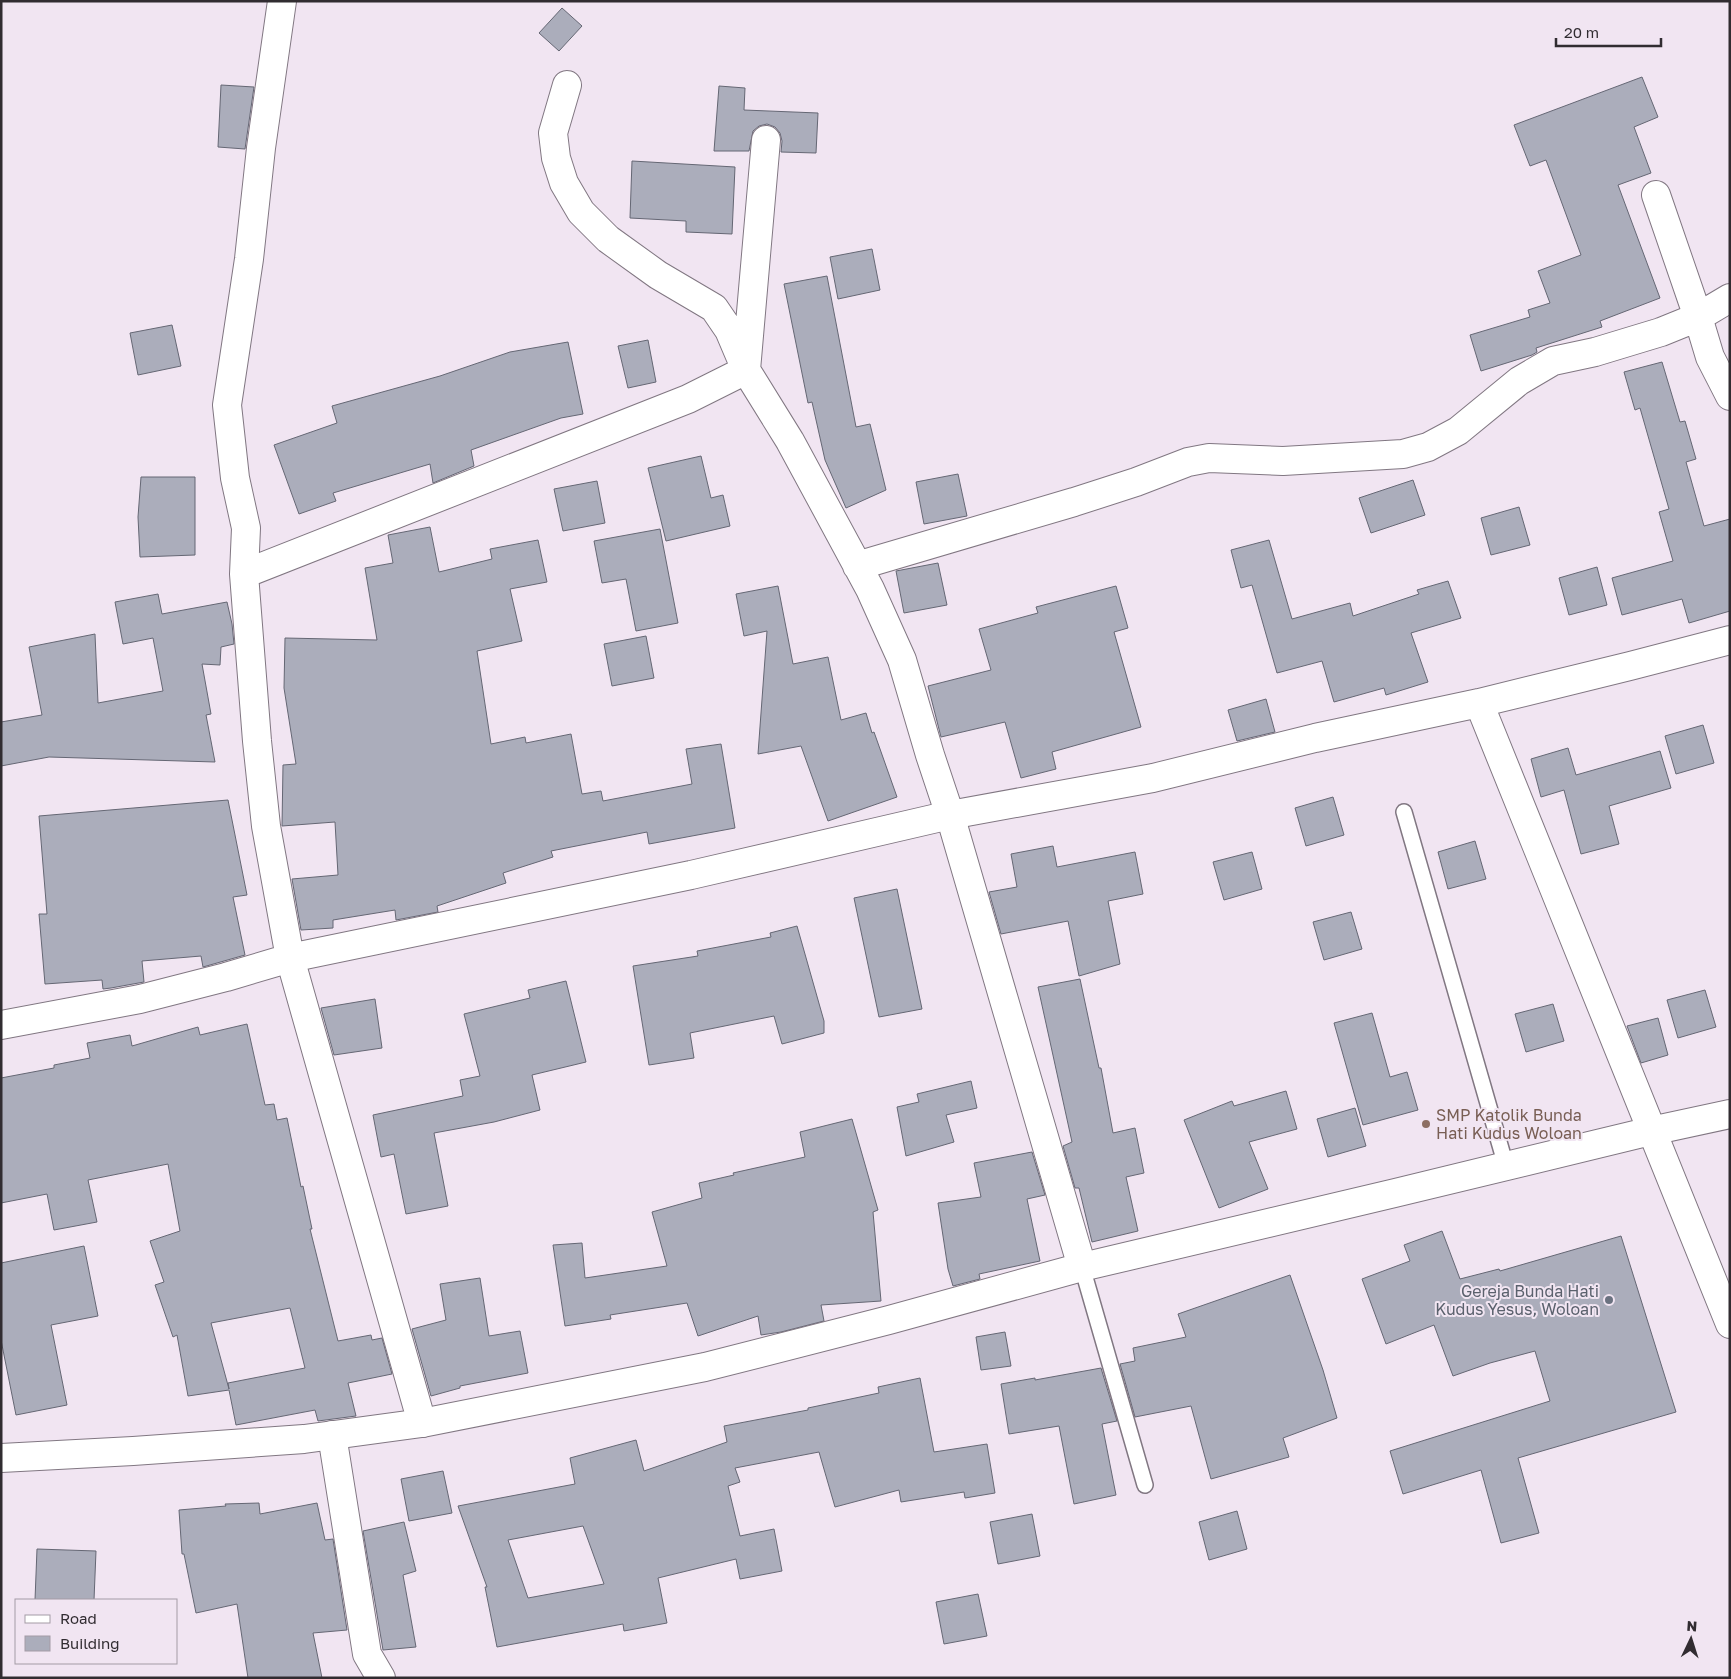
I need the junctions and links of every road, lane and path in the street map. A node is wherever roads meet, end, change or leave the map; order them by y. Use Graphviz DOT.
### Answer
graph roads {
  1 [pos="282,1"];
  2 [pos="567,86"];
  3 [pos="766,140"];
  4 [pos="1656,195"];
  5 [pos="1730,298"];
  6 [pos="1698,317"];
  7 [pos="746,370"];
  8 [pos="1730,396"];
  9 [pos="857,566"];
  10 [pos="244,574"];
  11 [pos="1730,640"];
  12 [pos="1479,703"];
  13 [pos="1404,812"];
  14 [pos="950,815"];
  15 [pos="290,958"];
  16 [pos="1,1025"];
  17 [pos="1730,1114"];
  18 [pos="1651,1131"];
  19 [pos="1506,1166"];
  20 [pos="1082,1267"];
  21 [pos="1730,1324"];
  22 [pos="422,1423"];
  23 [pos="332,1435"];
  24 [pos="1,1458"];
  25 [pos="1145,1485"];
  26 [pos="381,1678"];
  1 -- 10 [label="street"];
  2 -- 7 [label="street"];
  3 -- 7 [label="street"];
  4 -- 6 [label="street"];
  5 -- 6 [label="street"];
  6 -- 8 [label="street"];
  6 -- 9 [label="street"];
  7 -- 9 [label="street"];
  7 -- 10 [label="street"];
  9 -- 14 [label="street"];
  10 -- 15 [label="street"];
  11 -- 12 [label="street"];
  12 -- 14 [label="street"];
  12 -- 18 [label="street"];
  13 -- 19 [label="lane"];
  14 -- 15 [label="street"];
  14 -- 20 [label="street"];
  15 -- 16 [label="street"];
  15 -- 22 [label="street"];
  17 -- 18 [label="street"];
  18 -- 19 [label="street"];
  18 -- 21 [label="street"];
  19 -- 20 [label="street"];
  20 -- 22 [label="street"];
  20 -- 25 [label="lane"];
  22 -- 23 [label="street"];
  23 -- 24 [label="street"];
  23 -- 26 [label="street"];
}
